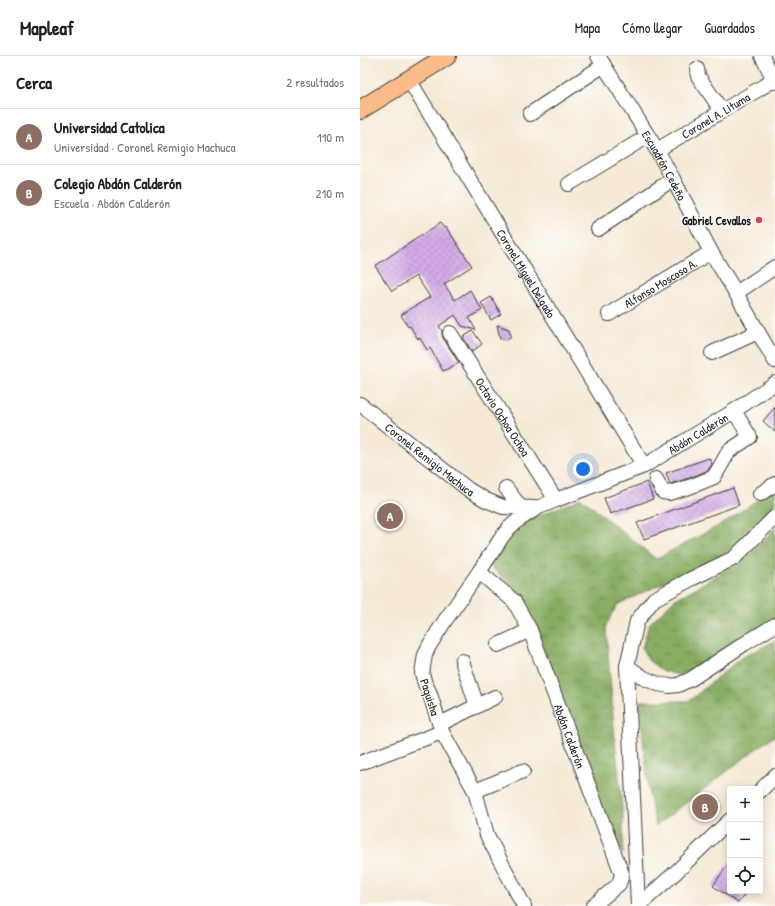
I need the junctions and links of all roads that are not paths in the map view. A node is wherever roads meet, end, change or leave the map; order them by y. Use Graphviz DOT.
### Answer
graph roads {
  1 [pos="447,56"];
  2 [pos="762,56"];
  3 [pos="601,60"];
  4 [pos="697,70"];
  5 [pos="409,80"];
  6 [pos="775,81"];
  7 [pos="360,110"];
  8 [pos="722,111"];
  9 [pos="530,114"];
  10 [pos="648,136"];
  11 [pos="657,150"];
  12 [pos="673,179"];
  13 [pos="570,184"];
  14 [pos="598,229"];
  15 [pos="711,252"];
  16 [pos="775,267"];
  17 [pos="736,292"];
  18 [pos="609,314"];
  19 [pos="758,332"];
  20 [pos="450,333"];
  21 [pos="712,353"];
  22 [pos="775,361"];
  23 [pos="775,383"];
  24 [pos="360,404"];
  25 [pos="734,411"];
  26 [pos="644,466"];
  27 [pos="656,479"];
  28 [pos="775,484"];
  29 [pos="506,488"];
  30 [pos="760,494"];
  31 [pos="556,500"];
  32 [pos="503,507"];
  33 [pos="521,508"];
  34 [pos="537,508"];
  35 [pos="775,518"];
  36 [pos="479,572"];
  37 [pos="775,626"];
  38 [pos="530,630"];
  39 [pos="498,645"];
  40 [pos="462,661"];
  41 [pos="627,666"];
  42 [pos="495,697"];
  43 [pos="476,706"];
  44 [pos="441,728"];
  45 [pos="360,763"];
  46 [pos="523,771"];
  47 [pos="775,776"];
  48 [pos="763,788"];
  49 [pos="475,792"];
  50 [pos="728,822"];
  51 [pos="524,906"];
  52 [pos="593,906"];
  53 [pos="638,906"];
  1 -- 5 [label="main road"];
  2 -- 6 [label="street"];
  3 -- 9 [label="street"];
  3 -- 10 [label="street, Escuadrón Cedeño"];
  4 -- 8 [label="street"];
  5 -- 7 [label="main road"];
  5 -- 26 [label="street, Coronel Miguel Delgado"];
  6 -- 8 [label="street, Coronel A. Lituma"];
  8 -- 11 [label="street, Coronel A. Lituma"];
  10 -- 11 [label="street, Escuadrón Cedeño"];
  10 -- 13 [label="street"];
  11 -- 12 [label="street, Escuadrón Cedeño"];
  12 -- 14 [label="street"];
  12 -- 15 [label="street, Escuadrón Cedeño"];
  15 -- 17 [label="street, Escuadrón Cedeño"];
  15 -- 18 [label="street, Alfonso Moscoso A."];
  16 -- 17 [label="street"];
  17 -- 19 [label="street, Escuadrón Cedeño"];
  19 -- 21 [label="street"];
  19 -- 22 [label="street, Escuadrón Cedeño"];
  20 -- 31 [label="street, Octavio Ochoa Ochoa"];
  23 -- 25 [label="street, Abdón Calderón"];
  24 -- 32 [label="street, Coronel Remigio Machuca"];
  25 -- 26 [label="street, Abdón Calderón"];
  25 -- 27 [label="street"];
  26 -- 31 [label="street, Abdón Calderón"];
  28 -- 30 [label="street"];
  29 -- 33 [label="street"];
  31 -- 34 [label="street, Abdón Calderón"];
  32 -- 33 [label="street, Abdón Calderón"];
  33 -- 34 [label="street, Abdón Calderón"];
  34 -- 36 [label="street, Paquisha"];
  35 -- 41 [label="street"];
  36 -- 38 [label="street, Abdón Calderón"];
  36 -- 44 [label="street, Paquisha"];
  37 -- 41 [label="street"];
  38 -- 39 [label="street"];
  38 -- 52 [label="street, Abdón Calderón"];
  40 -- 43 [label="street"];
  41 -- 53 [label="street"];
  42 -- 43 [label="street"];
  43 -- 44 [label="street"];
  44 -- 45 [label="street"];
  44 -- 49 [label="street, Paquisha"];
  46 -- 49 [label="street"];
  47 -- 48 [label="street"];
  49 -- 51 [label="street, Paquisha"];
  50 -- 53 [label="street"];
}
